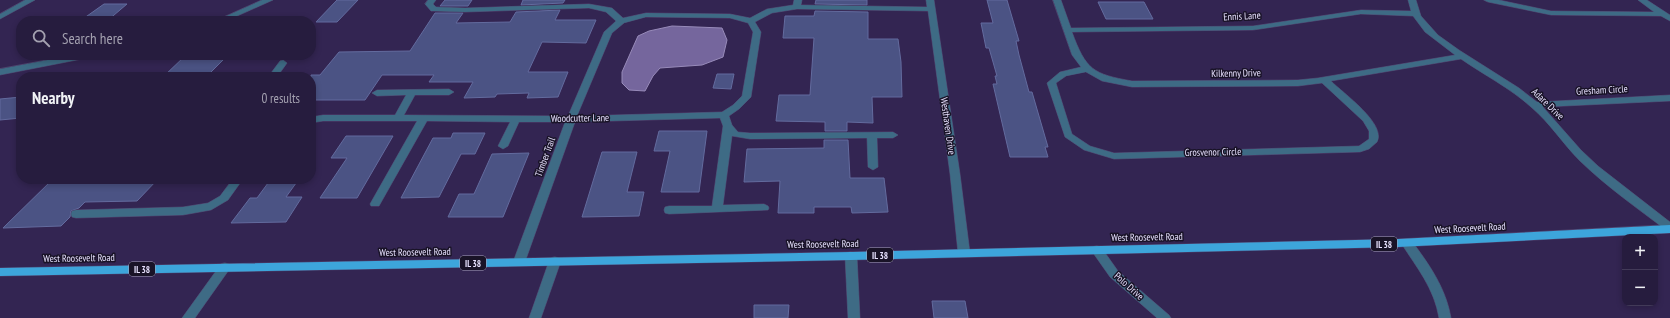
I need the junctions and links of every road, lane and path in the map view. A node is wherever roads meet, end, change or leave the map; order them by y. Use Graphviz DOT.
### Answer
graph roads {
  1 [pos="31,0"];
  2 [pos="269,0"];
  3 [pos="432,0"];
  4 [pos="1057,0"];
  5 [pos="1412,0"];
  6 [pos="1488,0"];
  7 [pos="1642,0"];
  8 [pos="578,3"];
  9 [pos="798,4"];
  10 [pos="931,4"];
  11 [pos="1417,14"];
  12 [pos="1662,14"];
  13 [pos="231,16"];
  14 [pos="0,17"];
  15 [pos="1670,19"];
  16 [pos="621,21"];
  17 [pos="751,21"];
  18 [pos="1068,30"];
  19 [pos="1463,56"];
  20 [pos="61,60"];
  21 [pos="283,63"];
  22 [pos="1087,69"];
  23 [pos="0,72"];
  24 [pos="276,72"];
  25 [pos="1324,80"];
  26 [pos="412,92"];
  27 [pos="449,92"];
  28 [pos="377,93"];
  29 [pos="1670,98"];
  30 [pos="1535,105"];
  31 [pos="724,114"];
  32 [pos="398,118"];
  33 [pos="424,118"];
  34 [pos="516,118"];
  35 [pos="571,118"];
  36 [pos="316,119"];
  37 [pos="728,126"];
  38 [pos="893,135"];
  39 [pos="872,136"];
  40 [pos="503,146"];
  41 [pos="873,167"];
  42 [pos="234,184"];
  43 [pos="375,204"];
  44 [pos="764,208"];
  45 [pos="717,209"];
  46 [pos="670,210"];
  47 [pos="76,214"];
  48 [pos="1670,228"];
  49 [pos="1407,243"];
  50 [pos="1097,250"];
  51 [pos="964,253"];
  52 [pos="851,256"];
  53 [pos="555,261"];
  54 [pos="519,262"];
  55 [pos="225,267"];
  56 [pos="0,272"];
  57 [pos="188,318"];
  58 [pos="535,318"];
  59 [pos="854,318"];
  60 [pos="1165,318"];
  61 [pos="1445,318"];
  1 -- 14 [label="street"];
  2 -- 13 [label="street"];
  3 -- 8 [label="street"];
  4 -- 18 [label="street, Kilkenny Drive"];
  5 -- 11 [label="street, Adare Drive"];
  6 -- 12 [label="street"];
  7 -- 12 [label="street"];
  8 -- 16 [label="street"];
  9 -- 10 [label="street"];
  9 -- 17 [label="street"];
  10 -- 51 [label="street, Westhaven Drive"];
  11 -- 18 [label="street, Ennis Lane"];
  11 -- 19 [label="street, Adare Drive"];
  12 -- 15 [label="street"];
  16 -- 17 [label="street, Timber Trail"];
  16 -- 35 [label="street, Timber Trail"];
  17 -- 31 [label="street"];
  18 -- 22 [label="street, Kilkenny Drive"];
  19 -- 25 [label="street, Kilkenny Drive"];
  19 -- 30 [label="street, Adare Drive"];
  20 -- 23 [label="street"];
  21 -- 24 [label="street"];
  22 -- 25 [label="street, Kilkenny Drive"];
  22 -- 25 [label="street, Grosvenor Circle"];
  26 -- 27 [label="street"];
  26 -- 28 [label="street"];
  26 -- 32 [label="street"];
  29 -- 30 [label="street, Gresham Circle"];
  30 -- 48 [label="street, Adare Drive"];
  31 -- 35 [label="street, Woodcutter Lane"];
  31 -- 37 [label="street"];
  32 -- 33 [label="street, Woodcutter Lane"];
  32 -- 36 [label="street, Woodcutter Lane"];
  33 -- 34 [label="street, Woodcutter Lane"];
  33 -- 43 [label="street"];
  34 -- 35 [label="street, Woodcutter Lane"];
  34 -- 40 [label="street"];
  35 -- 54 [label="street, Timber Trail"];
  37 -- 39 [label="street"];
  37 -- 45 [label="street"];
  38 -- 39 [label="street"];
  39 -- 41 [label="street"];
  42 -- 47 [label="street"];
  44 -- 45 [label="street"];
  45 -- 46 [label="street"];
  48 -- 49 [label="main road, West Roosevelt Road / IL 38"];
  49 -- 50 [label="main road, West Roosevelt Road / IL 38"];
  49 -- 61 [label="street"];
  50 -- 51 [label="main road, West Roosevelt Road / IL 38"];
  50 -- 60 [label="street, Polo Drive"];
  51 -- 52 [label="main road, West Roosevelt Road / IL 38"];
  52 -- 53 [label="main road, West Roosevelt Road / IL 38"];
  52 -- 59 [label="street"];
  53 -- 54 [label="main road, West Roosevelt Road / IL 38"];
  53 -- 58 [label="street"];
  54 -- 55 [label="main road, West Roosevelt Road / IL 38"];
  55 -- 56 [label="main road, West Roosevelt Road / IL 38"];
  55 -- 57 [label="street"];
}
